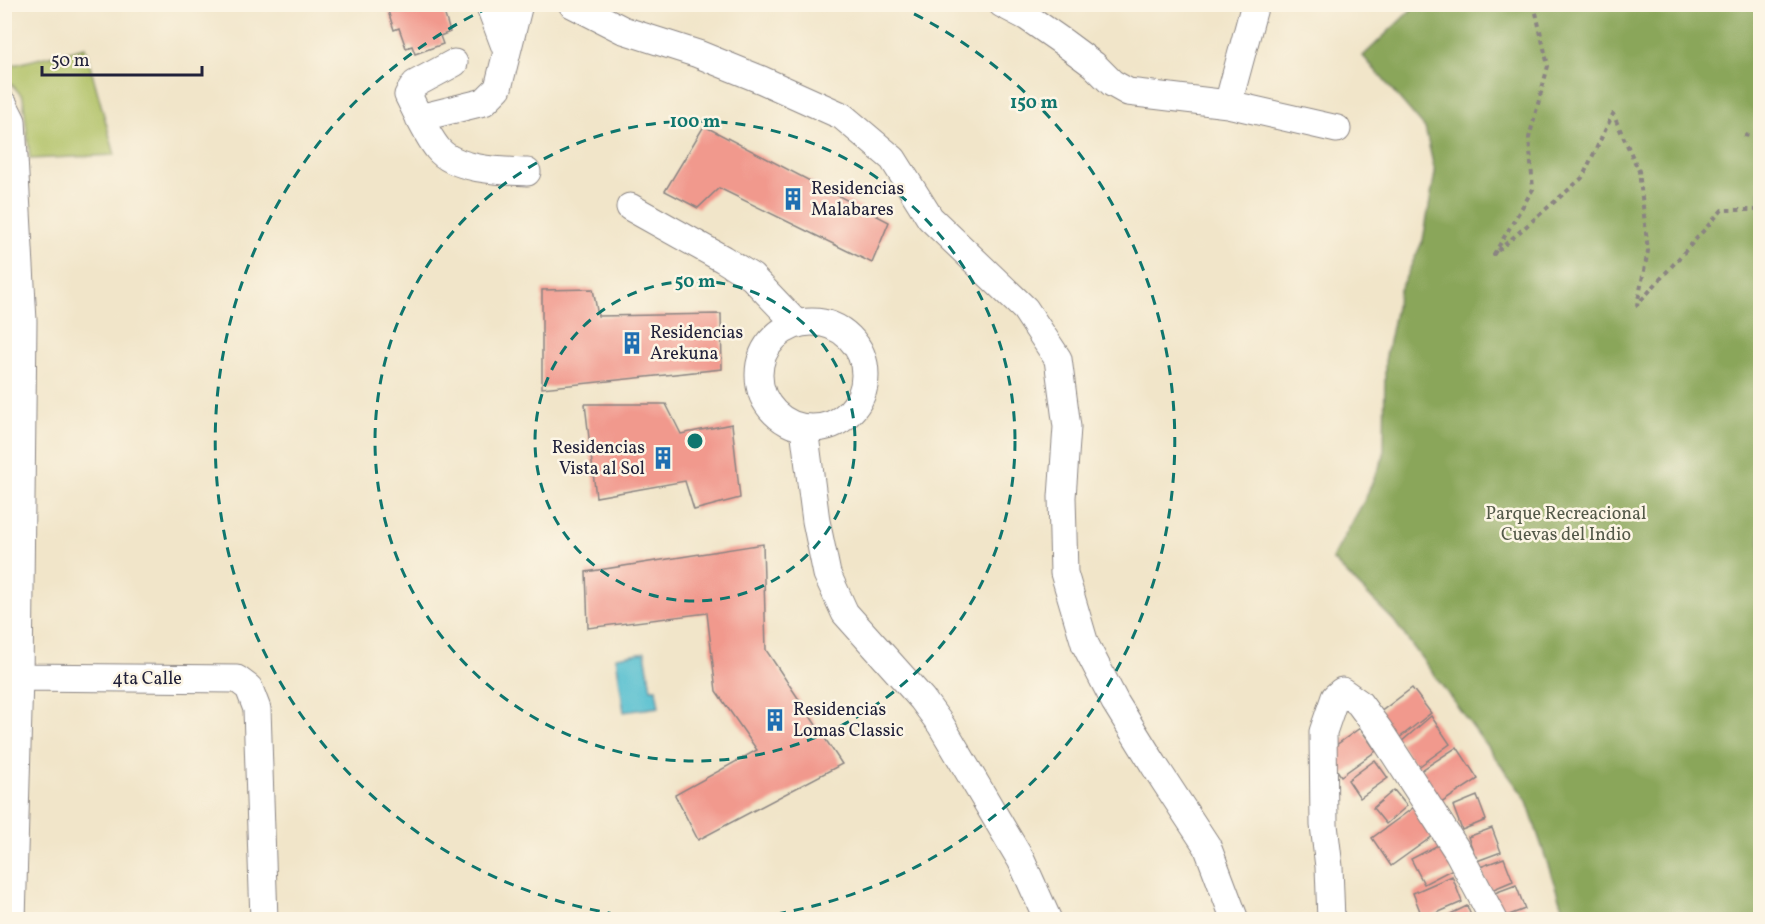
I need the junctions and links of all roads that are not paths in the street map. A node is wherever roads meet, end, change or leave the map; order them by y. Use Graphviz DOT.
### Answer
graph roads {
  1 [pos="489,4"];
  2 [pos="519,4"];
  3 [pos="572,4"];
  4 [pos="1002,4"];
  5 [pos="1255,4"];
  6 [pos="507,52"];
  7 [pos="454,63"];
  8 [pos="1228,104"];
  9 [pos="4,105"];
  10 [pos="419,118"];
  11 [pos="1337,129"];
  12 [pos="527,172"];
  13 [pos="630,207"];
  14 [pos="14,321"];
  15 [pos="796,323"];
  16 [pos="804,428"];
  17 [pos="19,677"];
  18 [pos="12,920"];
  19 [pos="264,920"];
  20 [pos="1048,920"];
  21 [pos="1235,920"];
  22 [pos="1331,920"];
  23 [pos="1494,920"];
  1 -- 6 [label="street"];
  2 -- 6 [label="street"];
  3 -- 21 [label="street"];
  4 -- 8 [label="street"];
  5 -- 8 [label="street"];
  6 -- 10 [label="street"];
  7 -- 10 [label="street"];
  8 -- 11 [label="street"];
  9 -- 14 [label="street"];
  10 -- 12 [label="street"];
  13 -- 15 [label="street"];
  14 -- 17 [label="street"];
  15 -- 16 [label="street"];
  15 -- 16 [label="street"];
  16 -- 20 [label="street"];
  17 -- 18 [label="street"];
  17 -- 19 [label="street, 4ta Calle"];
  22 -- 23 [label="street"];
}
